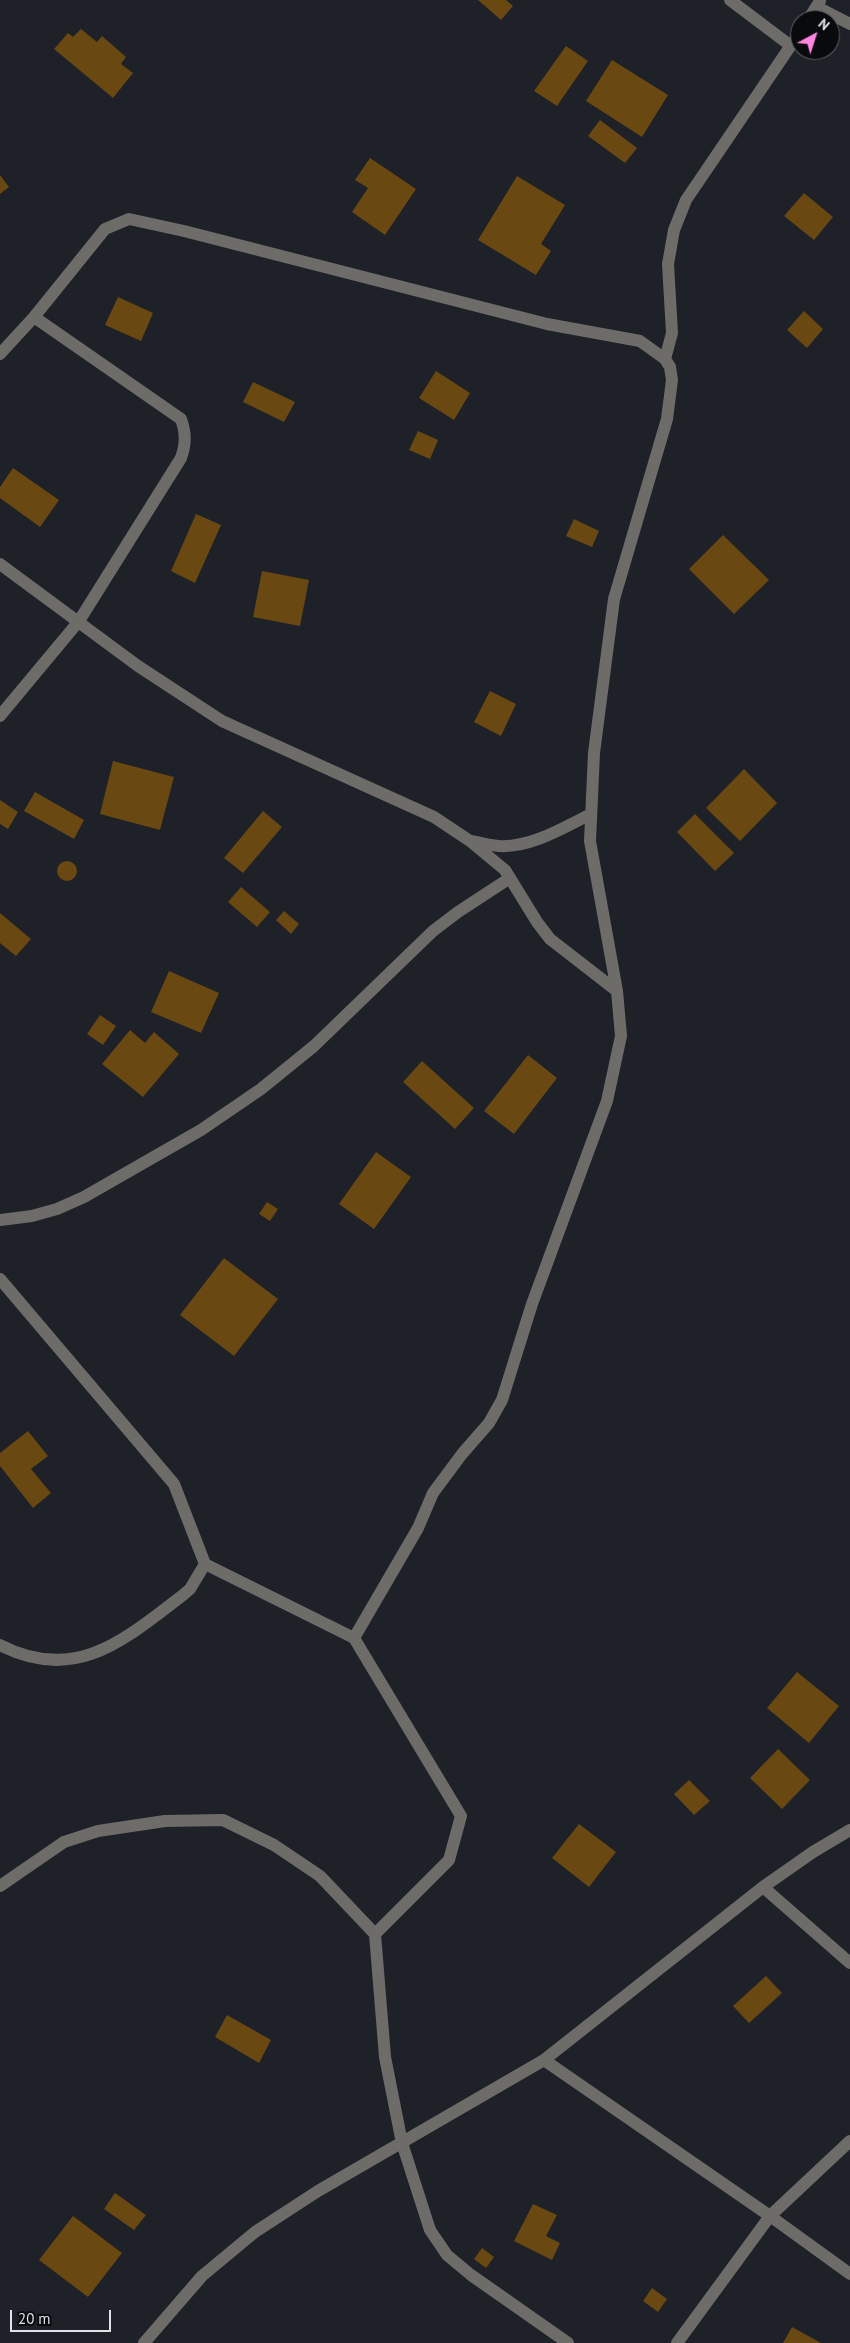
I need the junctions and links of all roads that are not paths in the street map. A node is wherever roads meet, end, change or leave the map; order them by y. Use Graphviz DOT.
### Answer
graph roads {
  1 [pos="730,0"];
  2 [pos="819,4"];
  3 [pos="850,24"];
  4 [pos="790,45"];
  5 [pos="790,47"];
  6 [pos="34,318"];
  7 [pos="0,354"];
  8 [pos="665,359"];
  9 [pos="0,564"];
  10 [pos="79,622"];
  11 [pos="0,716"];
  12 [pos="589,815"];
  13 [pos="470,841"];
  14 [pos="510,878"];
  15 [pos="616,991"];
  16 [pos="0,1220"];
  17 [pos="0,1278"];
  18 [pos="205,1564"];
  19 [pos="354,1638"];
  20 [pos="0,1645"];
  21 [pos="850,1830"];
  22 [pos="0,1886"];
  23 [pos="763,1887"];
  24 [pos="374,1934"];
  25 [pos="850,1963"];
  26 [pos="544,2060"];
  27 [pos="850,2140"];
  28 [pos="402,2143"];
  29 [pos="770,2216"];
  30 [pos="850,2274"];
  31 [pos="144,2343"];
  32 [pos="568,2343"];
  33 [pos="677,2343"];
  1 -- 4 [label="street"];
  2 -- 3 [label="street"];
  5 -- 8 [label="street"];
  6 -- 7 [label="street"];
  6 -- 8 [label="street"];
  6 -- 10 [label="street"];
  8 -- 12 [label="street"];
  9 -- 10 [label="street"];
  10 -- 11 [label="street"];
  10 -- 13 [label="street"];
  12 -- 13 [label="street"];
  12 -- 15 [label="street"];
  13 -- 14 [label="street"];
  14 -- 15 [label="street"];
  14 -- 16 [label="street"];
  15 -- 19 [label="street"];
  17 -- 18 [label="street"];
  18 -- 19 [label="street"];
  18 -- 20 [label="street"];
  19 -- 24 [label="street"];
  21 -- 23 [label="street"];
  22 -- 24 [label="street"];
  23 -- 25 [label="street"];
  23 -- 26 [label="street"];
  24 -- 28 [label="street"];
  26 -- 28 [label="street"];
  26 -- 29 [label="street"];
  27 -- 29 [label="street"];
  28 -- 31 [label="street"];
  28 -- 32 [label="street"];
  29 -- 30 [label="street"];
  29 -- 33 [label="street"];
}
